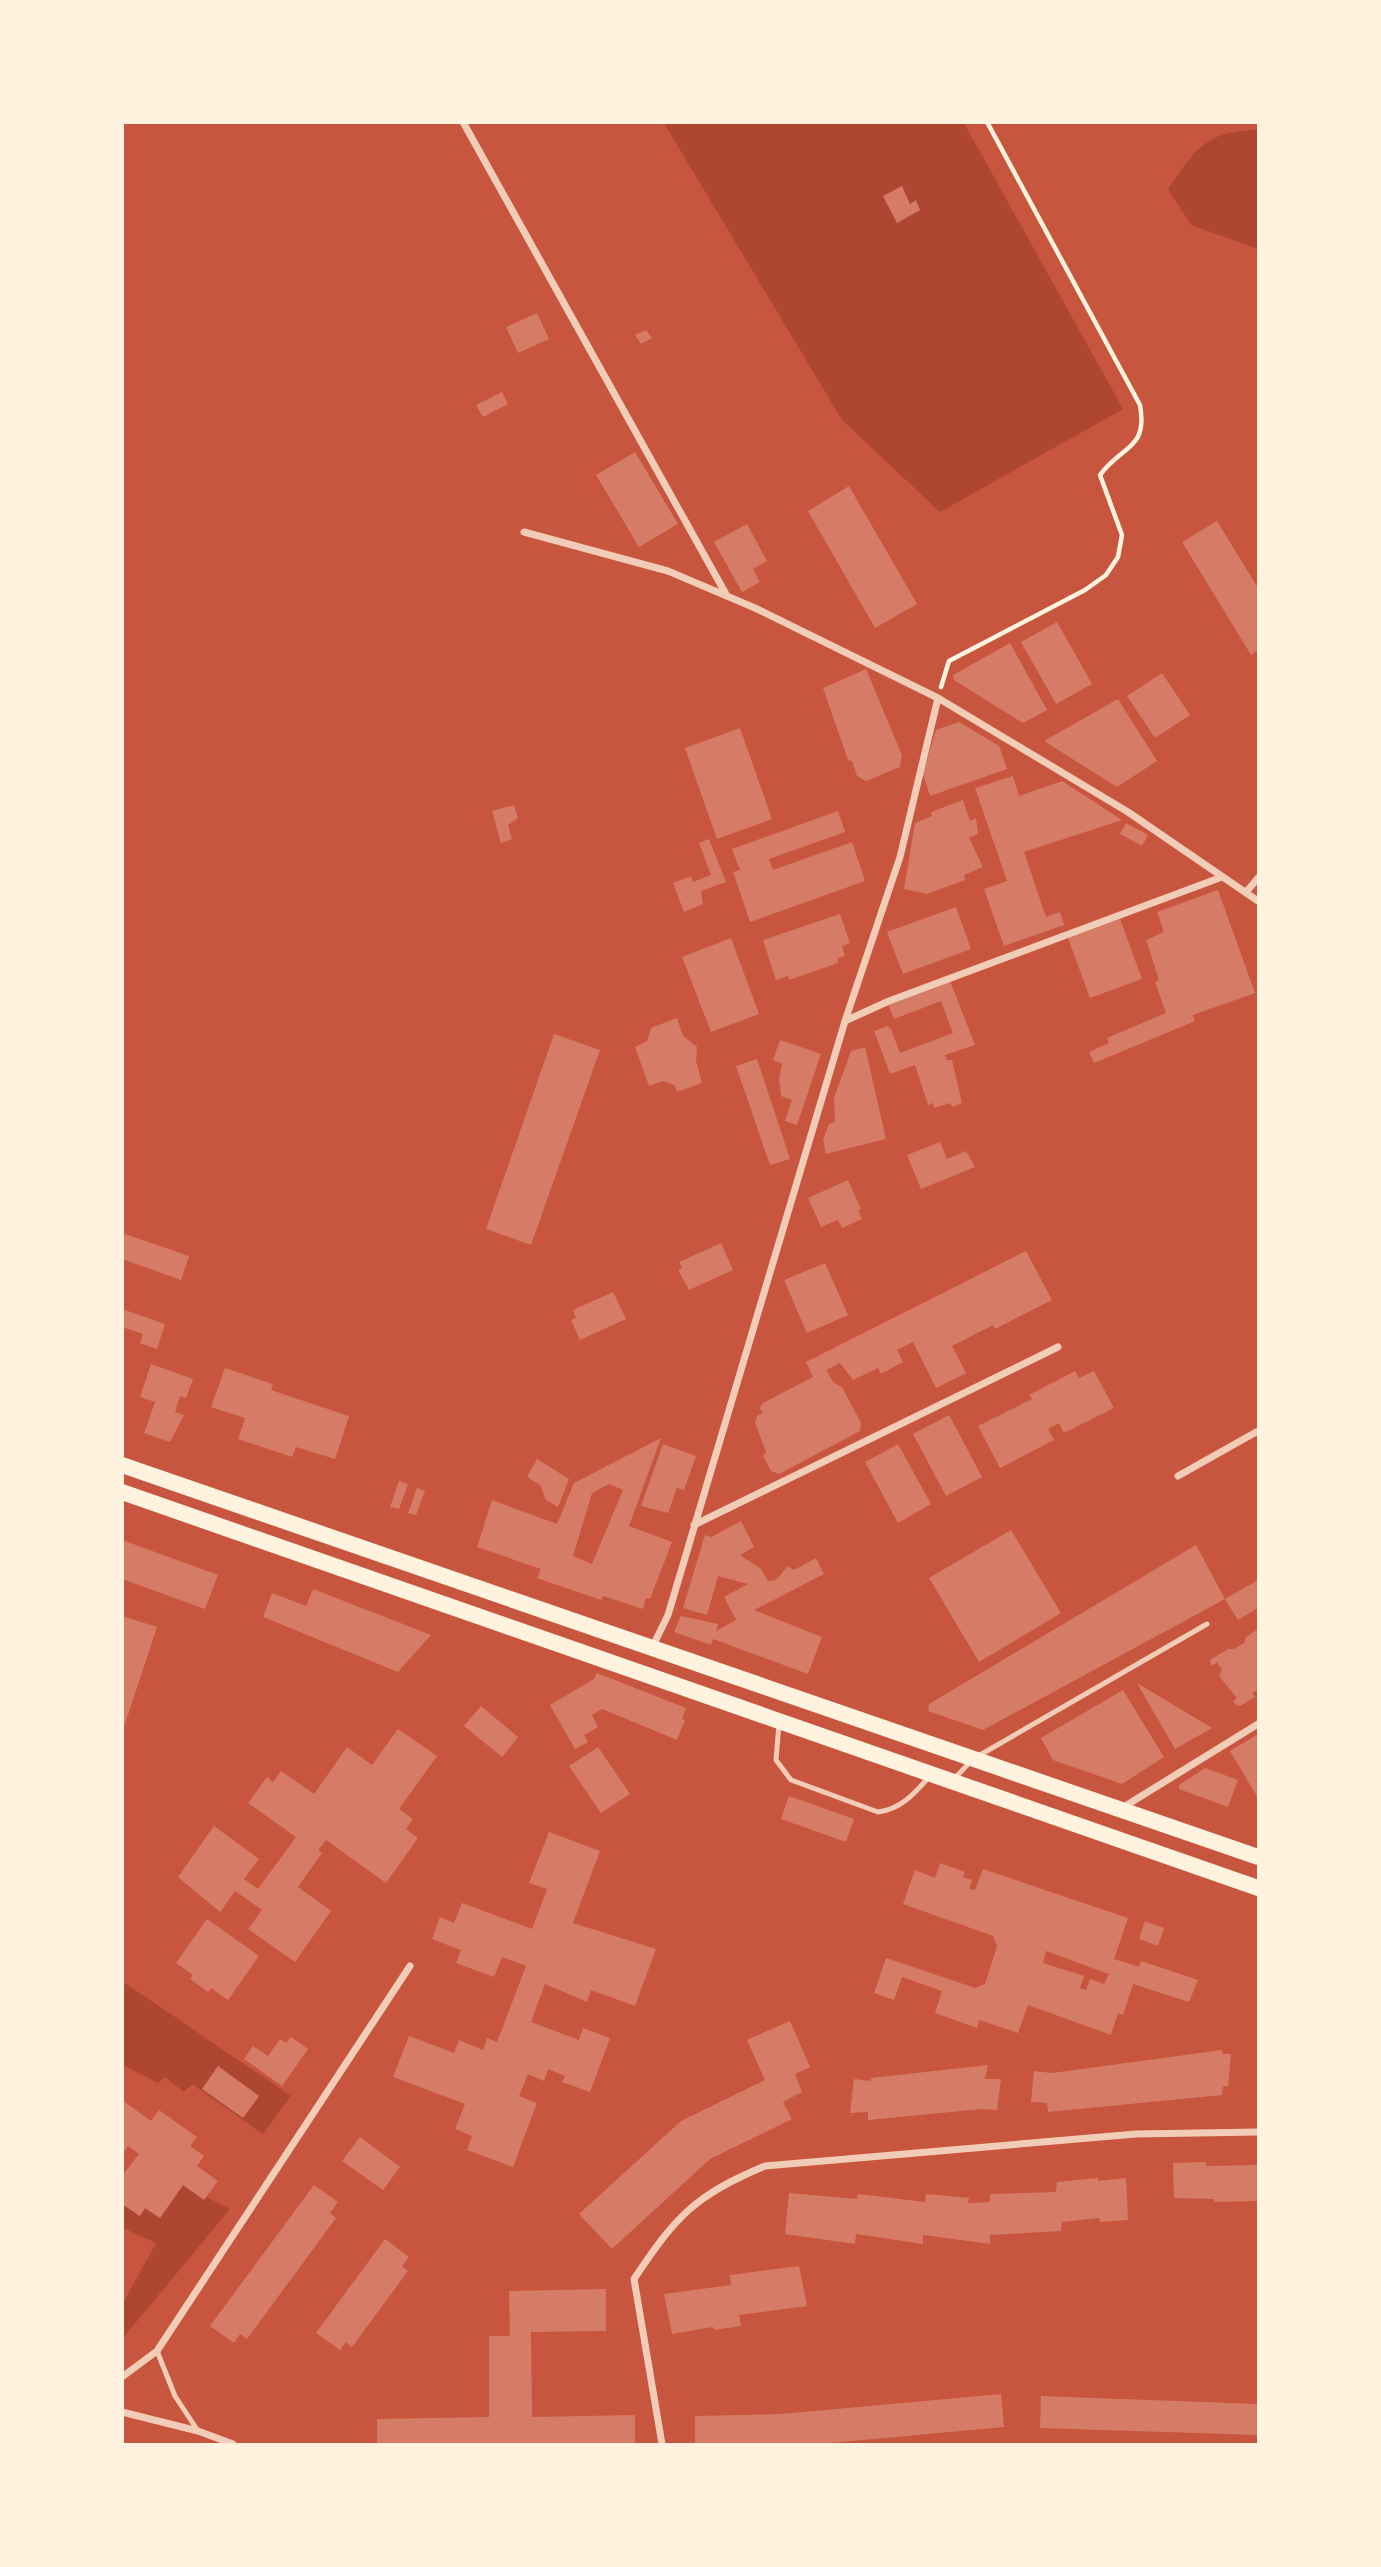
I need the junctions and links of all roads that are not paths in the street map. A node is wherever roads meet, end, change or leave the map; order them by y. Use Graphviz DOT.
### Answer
graph roads {
  1 [pos="463,122"];
  2 [pos="524,531"];
  3 [pos="727,596"];
  4 [pos="938,698"];
  5 [pos="1222,877"];
  6 [pos="1258,878"];
  7 [pos="1247,891"];
  8 [pos="1258,901"];
  9 [pos="845,1021"];
  10 [pos="1058,1347"];
  11 [pos="1258,1431"];
  12 [pos="122,1465"];
  13 [pos="1178,1476"];
  14 [pos="122,1492"];
  15 [pos="694,1525"];
  16 [pos="1207,1623"];
  17 [pos="652,1648"];
  18 [pos="780,1721"];
  19 [pos="1258,1724"];
  20 [pos="973,1759"];
  21 [pos="932,1774"];
  22 [pos="952,1781"];
  23 [pos="1119,1810"];
  24 [pos="1258,1857"];
  25 [pos="1258,1888"];
  26 [pos="410,1966"];
  27 [pos="1258,2132"];
  28 [pos="157,2351"];
  29 [pos="122,2376"];
  30 [pos="122,2412"];
  31 [pos="198,2431"];
  32 [pos="233,2445"];
  33 [pos="662,2445"];
  1 -- 3 [label="street"];
  2 -- 3 [label="street"];
  3 -- 4 [label="street"];
  4 -- 5 [label="street"];
  4 -- 9 [label="street"];
  5 -- 7 [label="street"];
  5 -- 9 [label="street"];
  6 -- 7 [label="street"];
  7 -- 8 [label="street"];
  9 -- 15 [label="street"];
  10 -- 15 [label="street"];
  11 -- 13 [label="street"];
  12 -- 17 [label="main road"];
  14 -- 18 [label="main road"];
  15 -- 17 [label="street"];
  16 -- 20 [label="lane"];
  17 -- 20 [label="main road"];
  18 -- 21 [label="main road"];
  18 -- 21 [label="lane"];
  19 -- 23 [label="street"];
  20 -- 22 [label="lane"];
  20 -- 23 [label="main road"];
  21 -- 22 [label="main road"];
  22 -- 25 [label="main road"];
  23 -- 24 [label="main road"];
  26 -- 28 [label="street"];
  27 -- 33 [label="street"];
  28 -- 29 [label="street"];
  28 -- 31 [label="lane"];
  30 -- 31 [label="street"];
  31 -- 32 [label="street"];
}
